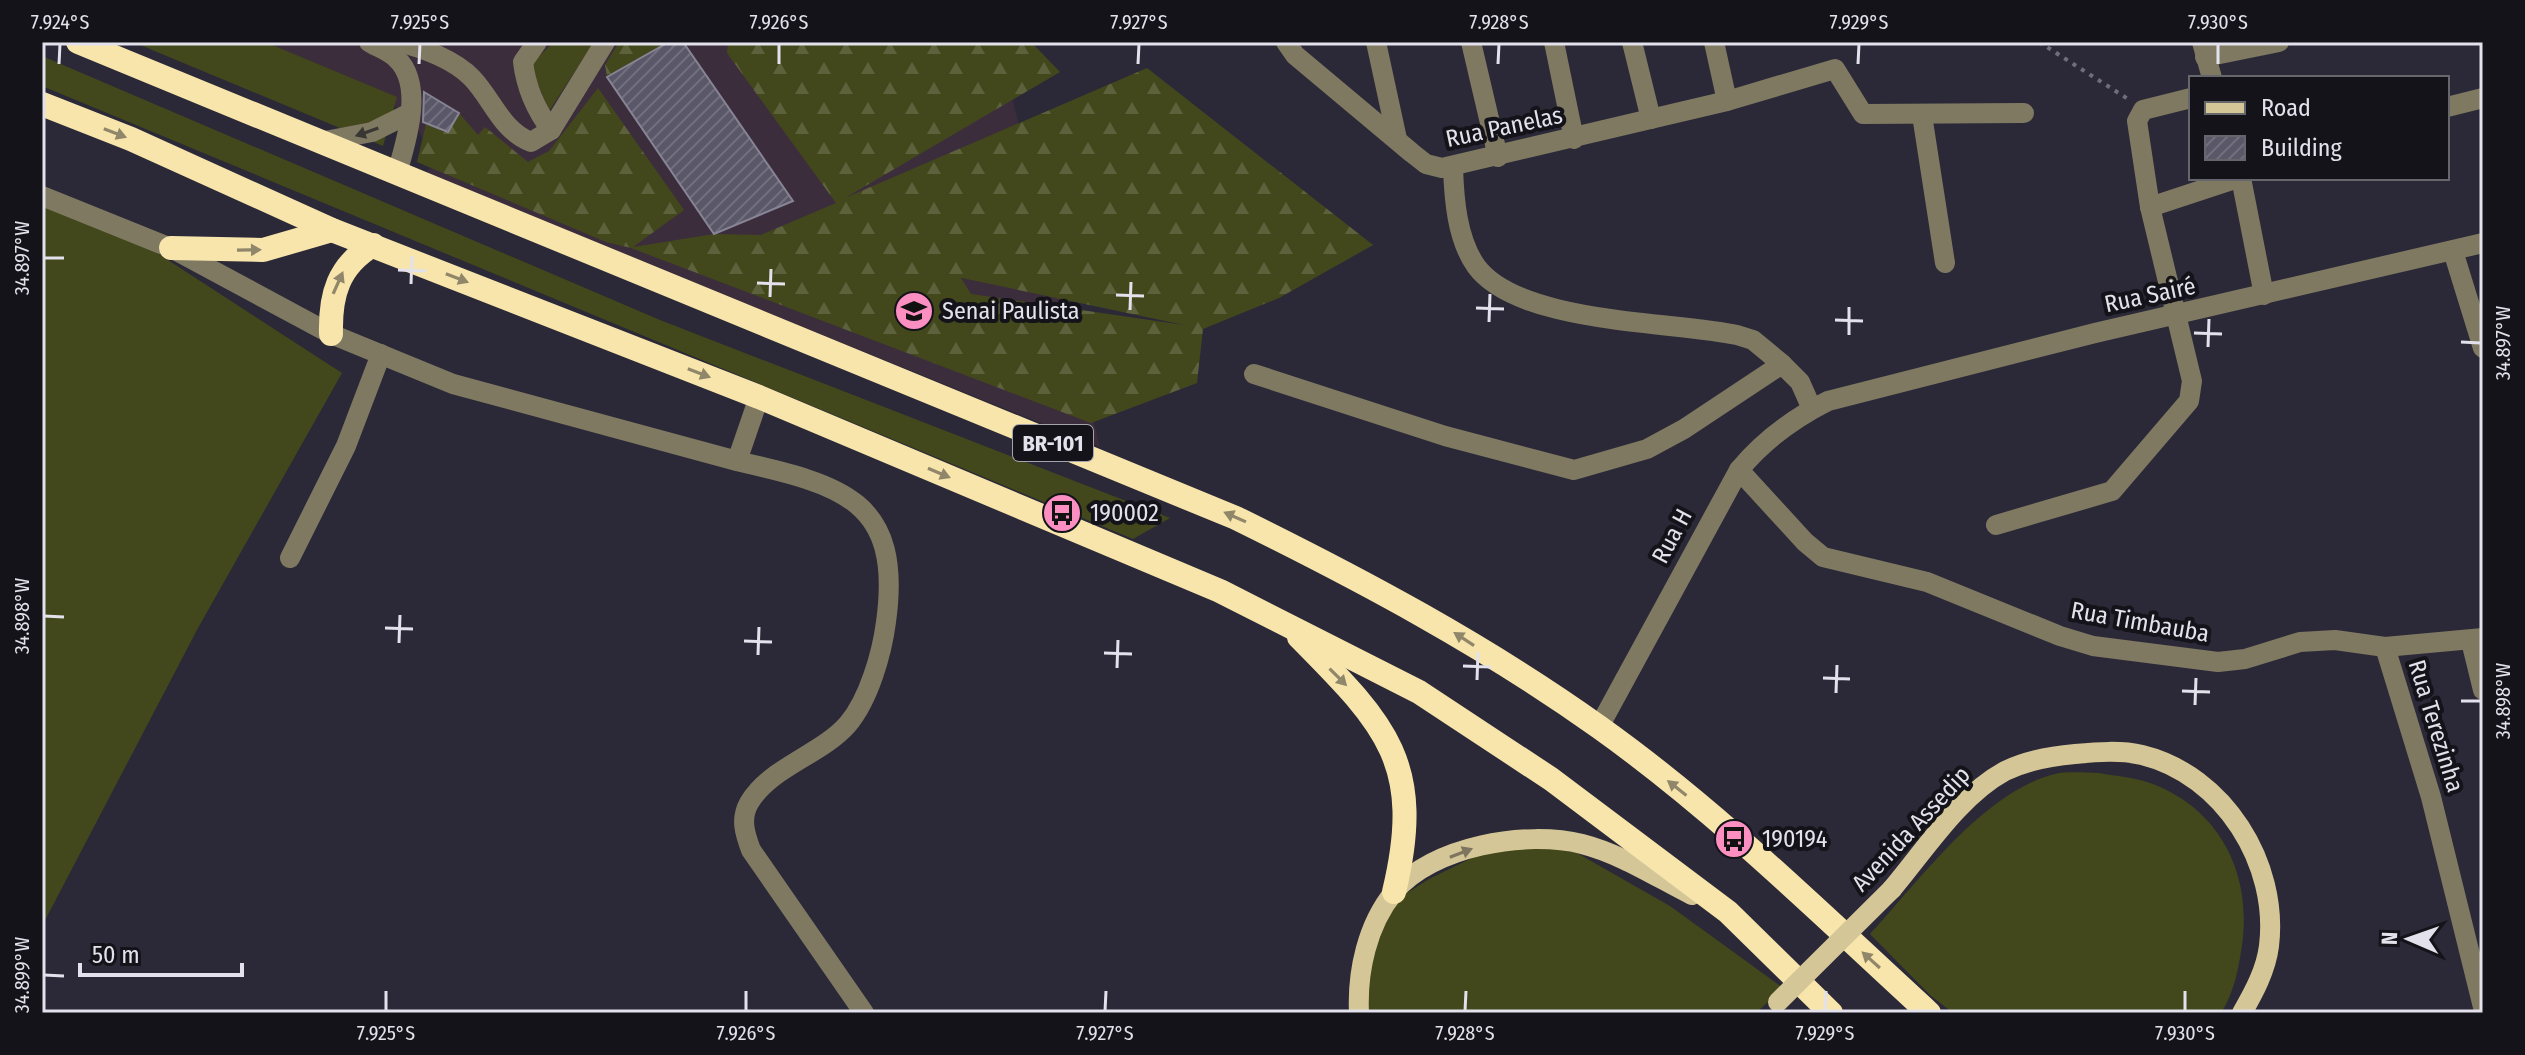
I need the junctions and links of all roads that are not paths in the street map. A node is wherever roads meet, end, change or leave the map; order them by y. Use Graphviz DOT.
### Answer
graph roads {
  1 [pos="78,42"];
  2 [pos="369,42"];
  3 [pos="399,42"];
  4 [pos="537,42"];
  5 [pos="605,42"];
  6 [pos="1286,42"];
  7 [pos="1376,42"];
  8 [pos="1471,42"];
  9 [pos="1554,42"];
  10 [pos="1632,42"];
  11 [pos="1714,42"];
  12 [pos="2279,42"];
  13 [pos="2204,50"];
  14 [pos="2211,76"];
  15 [pos="2189,98"];
  16 [pos="2483,98"];
  17 [pos="1727,101"];
  18 [pos="42,104"];
  19 [pos="2449,106"];
  20 [pos="410,113"];
  21 [pos="2024,113"];
  22 [pos="1922,115"];
  23 [pos="1651,119"];
  24 [pos="551,130"];
  25 [pos="1397,139"];
  26 [pos="1574,139"];
  27 [pos="320,142"];
  28 [pos="1498,157"];
  29 [pos="1453,167"];
  30 [pos="397,173"];
  31 [pos="2234,180"];
  32 [pos="2240,180"];
  33 [pos="42,196"];
  34 [pos="2150,207"];
  35 [pos="332,230"];
  36 [pos="2483,243"];
  37 [pos="373,245"];
  38 [pos="171,248"];
  39 [pos="2453,251"];
  40 [pos="1945,263"];
  41 [pos="2264,295"];
  42 [pos="2176,316"];
  43 [pos="331,334"];
  44 [pos="2483,348"];
  45 [pos="381,354"];
  46 [pos="1782,364"];
  47 [pos="1254,374"];
  48 [pos="759,397"];
  49 [pos="1820,405"];
  50 [pos="737,461"];
  51 [pos="1739,470"];
  52 [pos="1996,525"];
  53 [pos="290,558"];
  54 [pos="1283,622"];
  55 [pos="2477,640"];
  56 [pos="2385,647"];
  57 [pos="2483,690"];
  58 [pos="1599,727"];
  59 [pos="1394,892"];
  60 [pos="1728,912"];
  61 [pos="1773,1007"];
  62 [pos="2483,1007"];
  63 [pos="864,1013"];
  64 [pos="1359,1013"];
  65 [pos="1831,1013"];
  66 [pos="1929,1013"];
  67 [pos="2242,1013"];
  1 -- 27 [label="highway, BR-101"];
  2 -- 20 [label="street"];
  3 -- 24 [label="street"];
  4 -- 24 [label="street"];
  5 -- 24 [label="street"];
  6 -- 25 [label="street, Rua Panelas"];
  7 -- 25 [label="street"];
  8 -- 28 [label="street"];
  9 -- 26 [label="street"];
  10 -- 23 [label="street"];
  11 -- 17 [label="street"];
  12 -- 13 [label="street"];
  13 -- 14 [label="street"];
  15 -- 34 [label="street"];
  16 -- 19 [label="street"];
  17 -- 22 [label="street, Rua Panelas"];
  17 -- 23 [label="street, Rua Panelas"];
  18 -- 35 [label="highway, one-way"];
  20 -- 27 [label="street, one-way"];
  20 -- 30 [label="street"];
  21 -- 22 [label="street"];
  22 -- 40 [label="street"];
  23 -- 26 [label="street, Rua Panelas"];
  25 -- 29 [label="street, Rua Panelas"];
  26 -- 28 [label="street, Rua Panelas"];
  27 -- 30 [label="highway, BR-101"];
  28 -- 29 [label="street, Rua Panelas"];
  29 -- 46 [label="street"];
  58 -- 30 [label="highway, BR-101, one-way"];
  31 -- 34 [label="street"];
  32 -- 41 [label="street"];
  33 -- 38 [label="street"];
  34 -- 42 [label="street"];
  35 -- 37 [label="highway"];
  38 -- 35 [label="highway, one-way"];
  36 -- 39 [label="street, Rua Sairé"];
  43 -- 37 [label="highway, one-way"];
  37 -- 48 [label="highway, one-way"];
  38 -- 43 [label="street"];
  39 -- 41 [label="street, Rua Sairé"];
  39 -- 44 [label="street"];
  41 -- 42 [label="street, Rua Sairé"];
  42 -- 49 [label="street, Rua Sairé"];
  42 -- 52 [label="street"];
  43 -- 45 [label="street"];
  45 -- 50 [label="street"];
  45 -- 53 [label="street"];
  46 -- 47 [label="street"];
  46 -- 49 [label="street"];
  48 -- 50 [label="street"];
  48 -- 54 [label="highway, one-way"];
  49 -- 51 [label="street, Rua H"];
  50 -- 63 [label="street"];
  51 -- 56 [label="street, Rua Timbauba"];
  51 -- 58 [label="street, Rua H"];
  54 -- 59 [label="highway, one-way"];
  54 -- 60 [label="highway"];
  55 -- 56 [label="street, Rua Timbauba"];
  55 -- 57 [label="street"];
  56 -- 62 [label="street, Rua Terezinha"];
  66 -- 58 [label="highway, BR-101, one-way"];
  59 -- 60 [label="main road, one-way"];
  59 -- 64 [label="main road"];
  60 -- 65 [label="highway"];
  61 -- 67 [label="main road, Avenida Assedip, bridge"];
}
